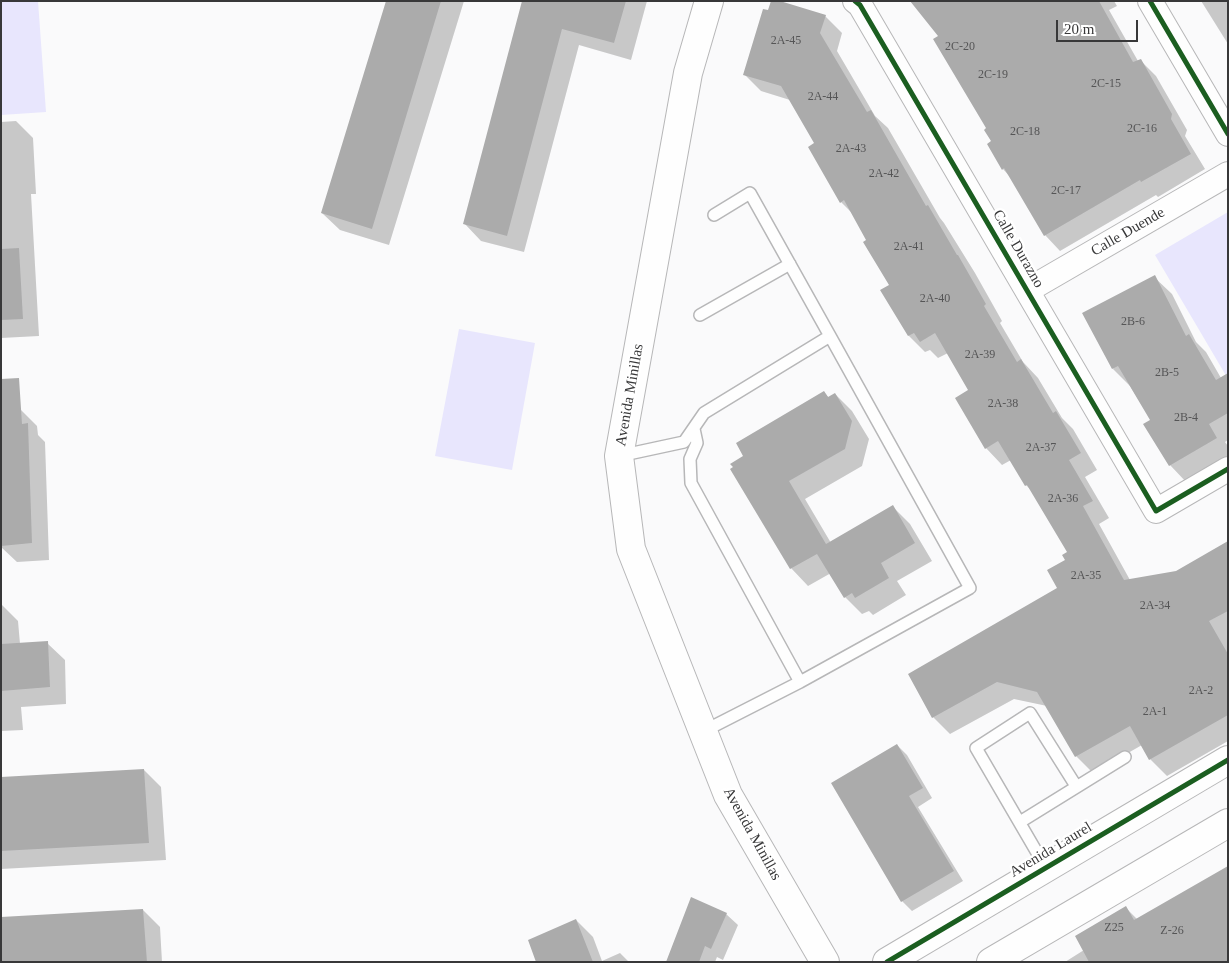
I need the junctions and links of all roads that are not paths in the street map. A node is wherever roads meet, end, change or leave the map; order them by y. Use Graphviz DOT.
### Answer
graph roads {
  1 [pos="709,1"];
  2 [pos="855,1"];
  3 [pos="1150,1"];
  4 [pos="1228,134"];
  5 [pos="1228,174"];
  6 [pos="714,215"];
  7 [pos="790,264"];
  8 [pos="1028,290"];
  9 [pos="700,316"];
  10 [pos="830,336"];
  11 [pos="694,429"];
  12 [pos="619,456"];
  13 [pos="1228,469"];
  14 [pos="800,682"];
  15 [pos="704,731"];
  16 [pos="1125,757"];
  17 [pos="1228,760"];
  18 [pos="1076,786"];
  19 [pos="1020,822"];
  20 [pos="1228,823"];
  21 [pos="1046,868"];
  22 [pos="825,962"];
  23 [pos="887,962"];
  24 [pos="991,962"];
  1 -- 12 [label="main road, Avenida Minillas"];
  2 -- 8 [label="street, Calle Durazno"];
  3 -- 4 [label="street"];
  5 -- 8 [label="street, Calle Duende"];
  6 -- 7 [label="lane"];
  7 -- 9 [label="lane"];
  7 -- 10 [label="lane"];
  8 -- 13 [label="street, Calle Durazno"];
  10 -- 11 [label="lane"];
  10 -- 14 [label="lane"];
  11 -- 12 [label="lane"];
  11 -- 14 [label="lane"];
  12 -- 15 [label="main road, Avenida Minillas"];
  14 -- 15 [label="lane"];
  15 -- 22 [label="main road, Avenida Minillas"];
  16 -- 18 [label="lane"];
  17 -- 21 [label="main road, Avenida Laurel"];
  18 -- 19 [label="lane"];
  18 -- 19 [label="lane"];
  19 -- 21 [label="lane"];
  20 -- 24 [label="main road"];
  21 -- 23 [label="main road, Avenida Laurel"];
}
